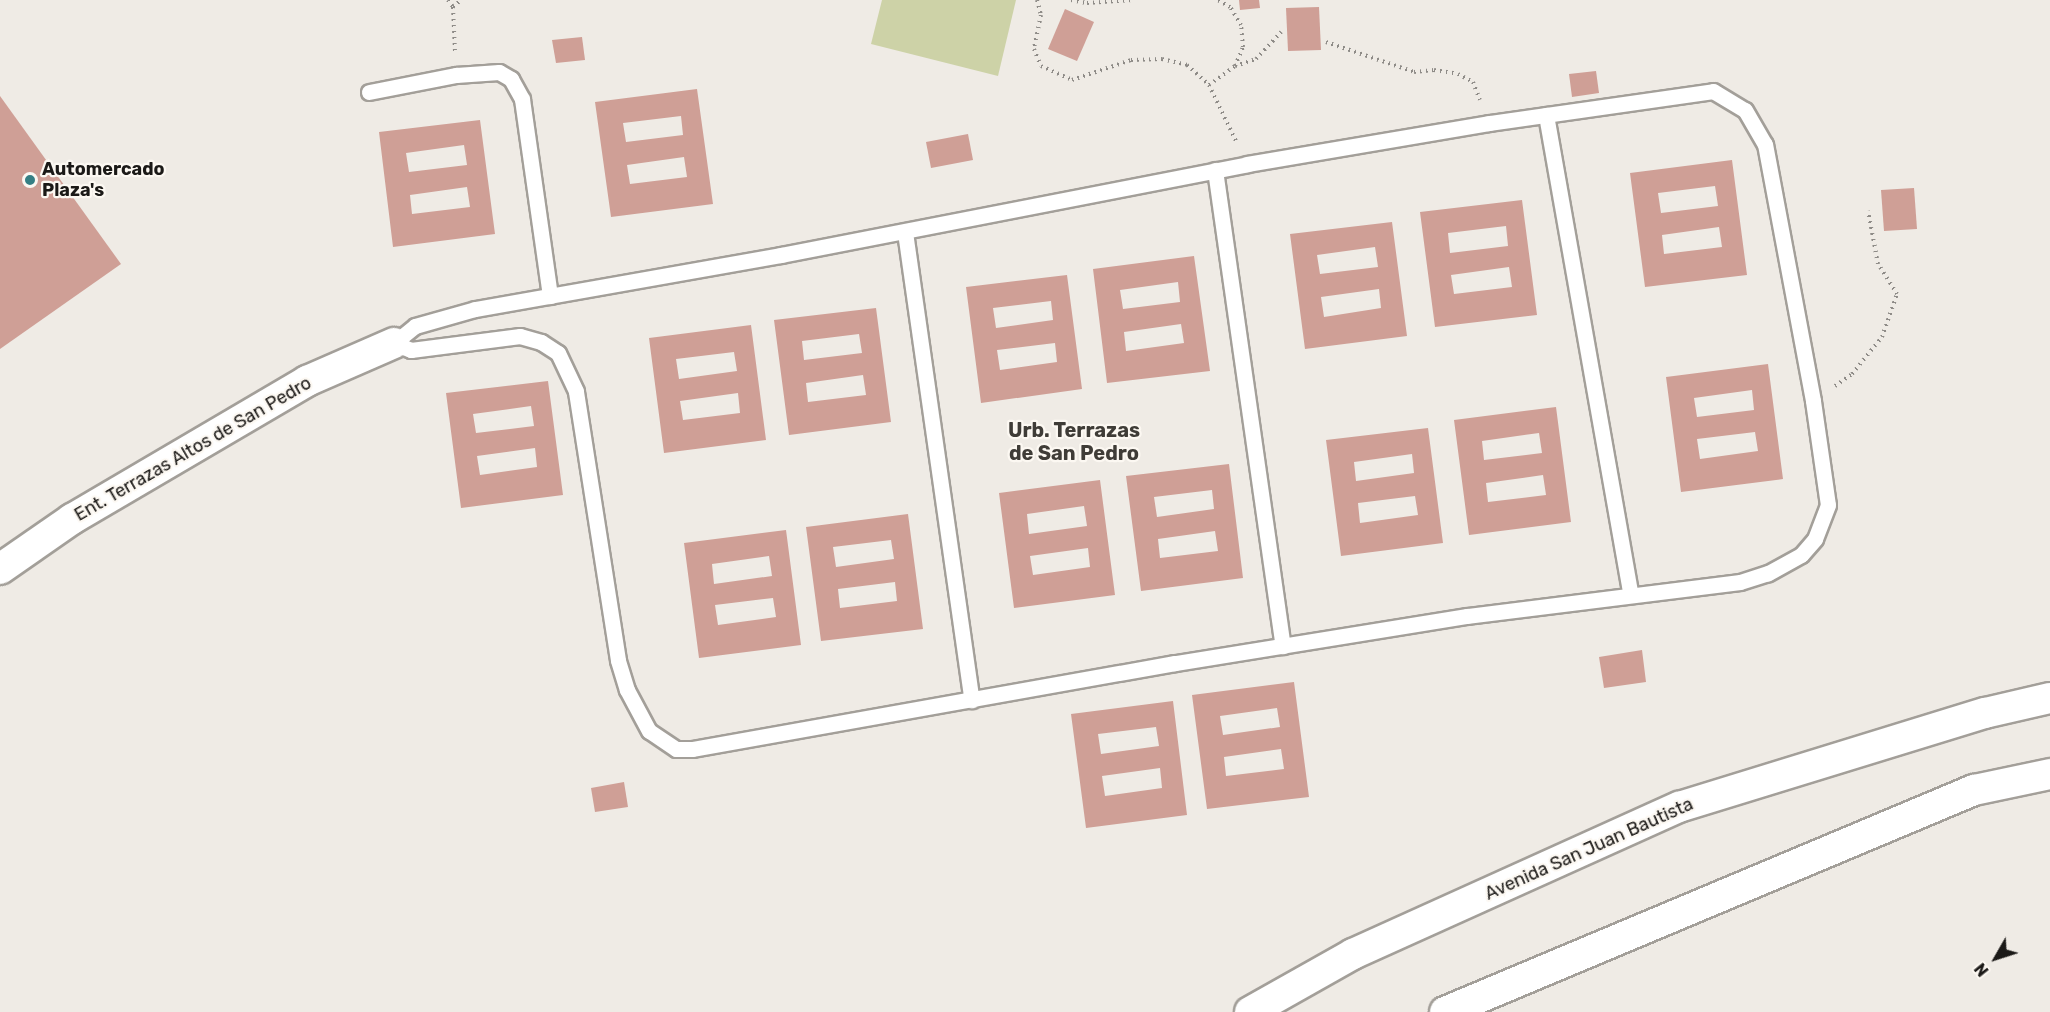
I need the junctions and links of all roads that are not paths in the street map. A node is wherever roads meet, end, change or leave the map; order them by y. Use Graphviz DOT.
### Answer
graph roads {
  1 [pos="369,92"];
  2 [pos="1546,115"];
  3 [pos="1215,170"];
  4 [pos="905,232"];
  5 [pos="550,296"];
  6 [pos="394,343"];
  7 [pos="0,569"];
  8 [pos="1631,595"];
  9 [pos="1282,646"];
  10 [pos="2050,698"];
  11 [pos="972,700"];
  12 [pos="2050,774"];
  13 [pos="1250,1012"];
  14 [pos="1444,1012"];
  1 -- 5 [label="lane"];
  2 -- 3 [label="lane"];
  2 -- 8 [label="lane"];
  2 -- 8 [label="lane"];
  3 -- 4 [label="lane"];
  3 -- 9 [label="lane"];
  4 -- 5 [label="lane"];
  4 -- 11 [label="lane"];
  5 -- 6 [label="lane"];
  6 -- 7 [label="street, Ent. Terrazas Altos de San Pedro"];
  6 -- 11 [label="lane"];
  8 -- 9 [label="lane"];
  9 -- 11 [label="lane"];
  10 -- 13 [label="street, Avenida San Juan Bautista"];
  12 -- 14 [label="street"];
}
